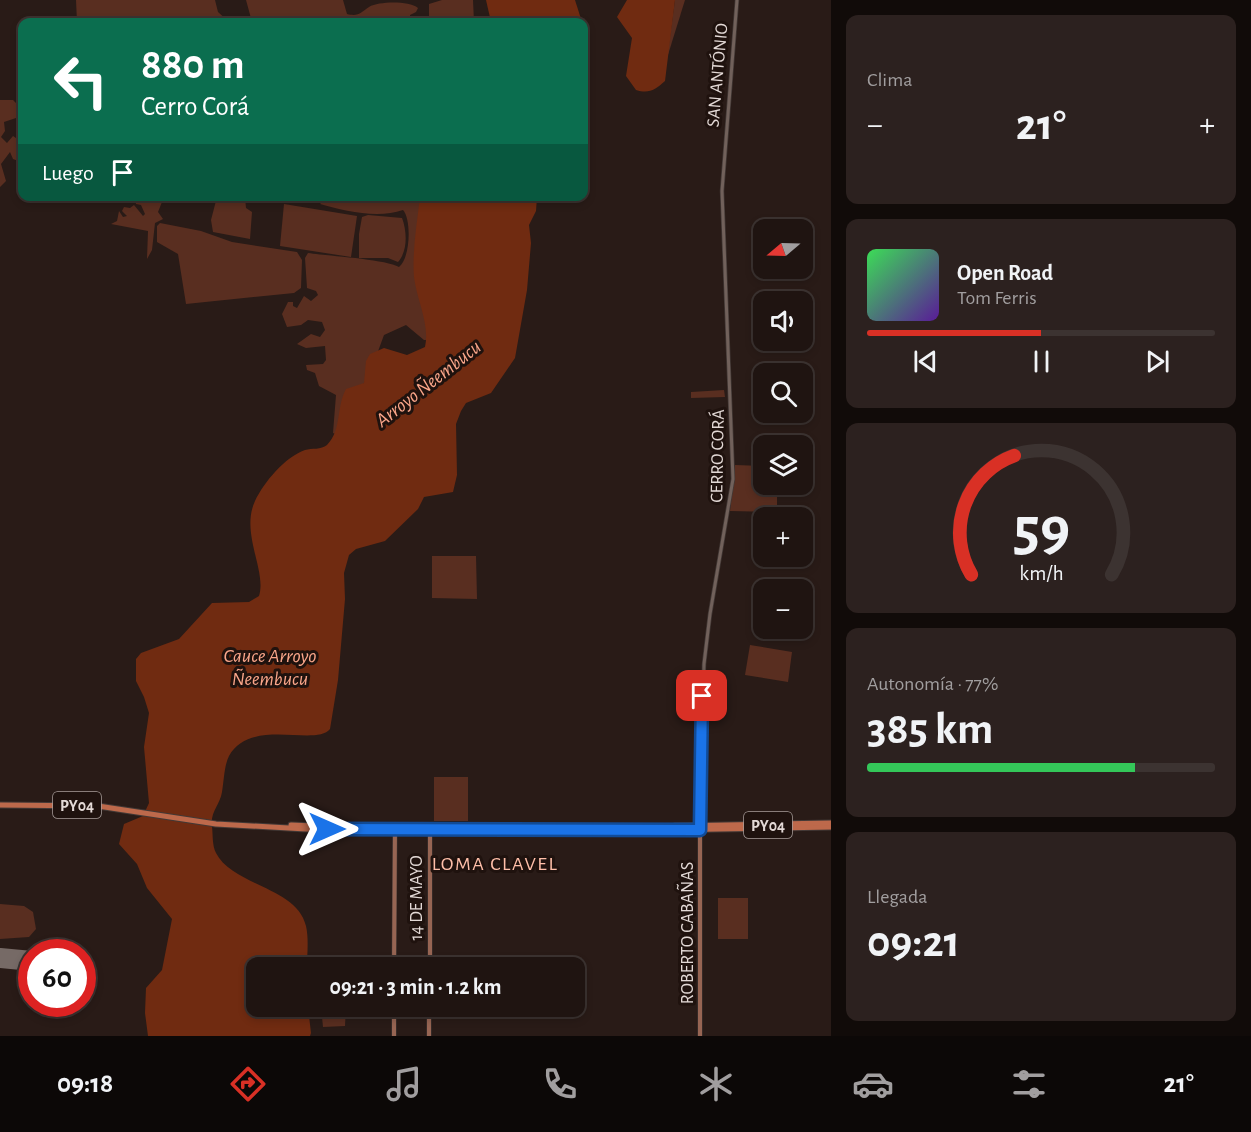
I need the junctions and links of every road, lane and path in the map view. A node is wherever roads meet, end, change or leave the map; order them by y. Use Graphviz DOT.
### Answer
graph roads {
  1 [pos="737,0"];
  2 [pos="724,153"];
  3 [pos="0,805"];
  4 [pos="831,825"];
  5 [pos="395,828"];
  6 [pos="700,828"];
  7 [pos="430,829"];
  8 [pos="394,957"];
  9 [pos="430,957"];
  10 [pos="394,1017"];
  11 [pos="429,1017"];
  12 [pos="394,1036"];
  13 [pos="429,1036"];
  14 [pos="700,1036"];
  1 -- 2 [label="street, SAN ANTÓNIO"];
  2 -- 6 [label="street, CERRO CORÁ"];
  3 -- 5 [label="main road, PY04"];
  4 -- 6 [label="main road, PY04"];
  5 -- 7 [label="main road, PY04"];
  5 -- 8 [label="main road"];
  6 -- 7 [label="main road, PY04"];
  6 -- 14 [label="main road, ROBERTO CABAÑAS"];
  7 -- 9 [label="main road, 14 DE MAYO"];
  10 -- 12 [label="main road"];
  11 -- 13 [label="main road"];
}
